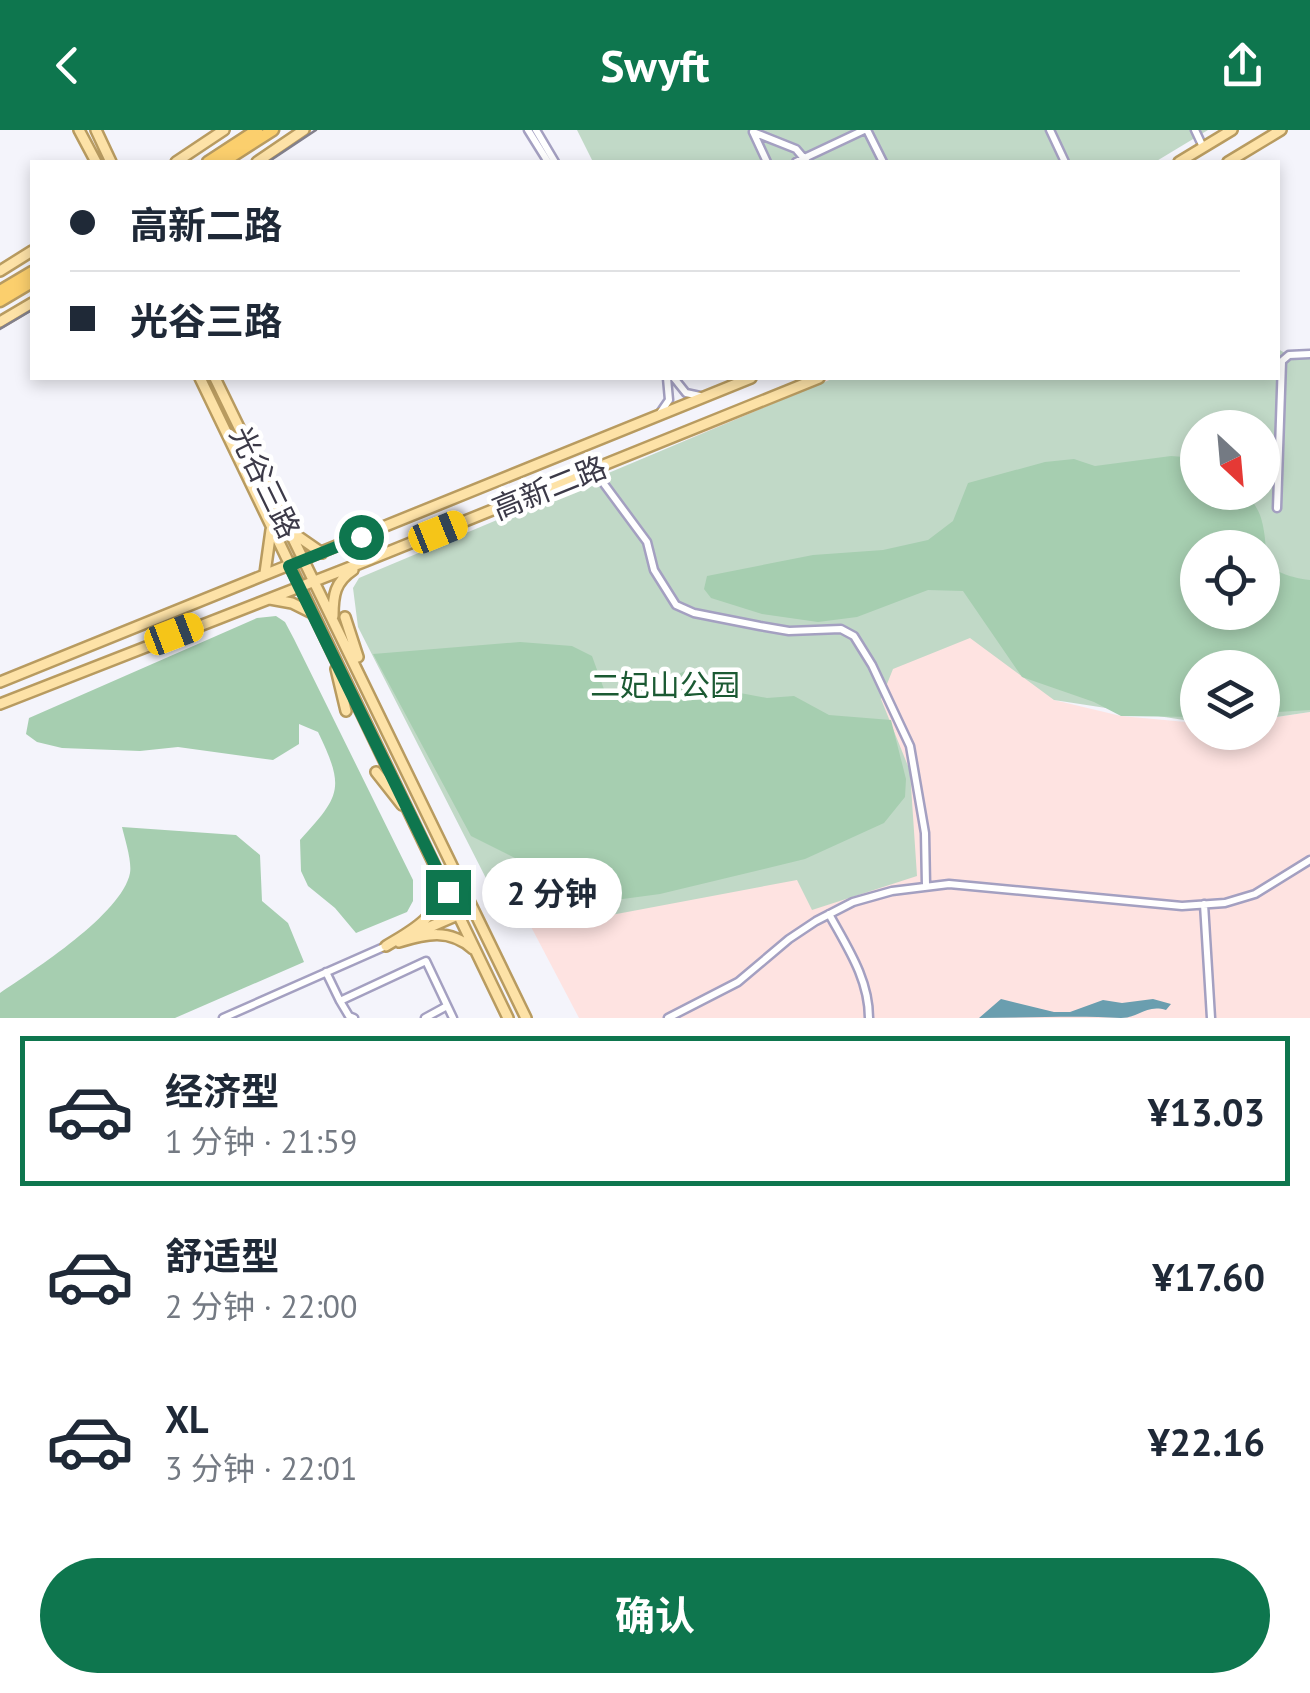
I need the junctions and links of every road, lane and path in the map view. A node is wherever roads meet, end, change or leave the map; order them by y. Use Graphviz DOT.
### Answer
graph roads {
  1 [pos="79,130"];
  2 [pos="96,130"];
  3 [pos="224,130"];
  4 [pos="257,130"];
  5 [pos="272,130"];
  6 [pos="304,130"];
  7 [pos="528,130"];
  8 [pos="536,130"];
  9 [pos="866,130"];
  10 [pos="1064,130"];
  11 [pos="1195,130"];
  12 [pos="1232,130"];
  13 [pos="1281,130"];
  14 [pos="752,131"];
  15 [pos="1051,133"];
  16 [pos="1204,148"];
  17 [pos="95,160"];
  18 [pos="110,160"];
  19 [pos="179,160"];
  20 [pos="211,160"];
  21 [pos="227,160"];
  22 [pos="259,160"];
  23 [pos="547,160"];
  24 [pos="555,160"];
  25 [pos="766,160"];
  26 [pos="806,160"];
  27 [pos="882,160"];
  28 [pos="1064,160"];
  29 [pos="1183,160"];
  30 [pos="1231,160"];
  31 [pos="30,252"];
  32 [pos="0,271"];
  33 [pos="30,273"];
  34 [pos="30,283"];
  35 [pos="0,291"];
  36 [pos="0,301"];
  37 [pos="30,304"];
  38 [pos="0,322"];
  39 [pos="1310,354"];
  40 [pos="201,380"];
  41 [pos="217,380"];
  42 [pos="666,380"];
  43 [pos="676,380"];
  44 [pos="746,380"];
  45 [pos="813,380"];
  46 [pos="706,396"];
  47 [pos="659,414"];
  48 [pos="1280,420"];
  49 [pos="593,468"];
  50 [pos="271,528"];
  51 [pos="290,529"];
  52 [pos="322,553"];
  53 [pos="304,560"];
  54 [pos="366,561"];
  55 [pos="289,566"];
  56 [pos="265,574"];
  57 [pos="314,580"];
  58 [pos="301,586"];
  59 [pos="262,599"];
  60 [pos="314,614"];
  61 [pos="345,616"];
  62 [pos="333,619"];
  63 [pos="332,652"];
  64 [pos="0,682"];
  65 [pos="366,684"];
  66 [pos="0,704"];
  67 [pos="346,711"];
  68 [pos="376,772"];
  69 [pos="414,821"];
  70 [pos="1310,860"];
  71 [pos="438,870"];
  72 [pos="926,885"];
  73 [pos="1204,904"];
  74 [pos="473,908"];
  75 [pos="459,914"];
  76 [pos="829,914"];
  77 [pos="386,946"];
  78 [pos="478,953"];
  79 [pos="326,972"];
  80 [pos="340,1001"];
  81 [pos="447,1006"];
  82 [pos="240,1015"];
  83 [pos="350,1017"];
  84 [pos="222,1018"];
  85 [pos="425,1018"];
  86 [pos="453,1018"];
  87 [pos="508,1018"];
  88 [pos="526,1018"];
  89 [pos="668,1018"];
  90 [pos="869,1018"];
  91 [pos="1211,1018"];
  1 -- 17 [label="main road"];
  2 -- 18 [label="main road"];
  3 -- 19 [label="main road"];
  4 -- 20 [label="highway"];
  5 -- 21 [label="highway"];
  6 -- 22 [label="main road"];
  7 -- 23 [label="street"];
  8 -- 24 [label="street"];
  9 -- 26 [label="street"];
  9 -- 27 [label="street"];
  10 -- 15 [label="street"];
  11 -- 16 [label="street"];
  12 -- 16 [label="main road"];
  13 -- 30 [label="main road"];
  14 -- 25 [label="street"];
  14 -- 26 [label="street"];
  15 -- 28 [label="street"];
  16 -- 29 [label="main road"];
  31 -- 32 [label="main road"];
  33 -- 35 [label="highway"];
  34 -- 36 [label="highway"];
  37 -- 38 [label="main road"];
  39 -- 48 [label="street"];
  40 -- 50 [label="main road, 光谷三路"];
  41 -- 51 [label="main road, 光谷三路"];
  42 -- 47 [label="street"];
  43 -- 46 [label="street"];
  44 -- 46 [label="main road, 高新二路"];
  45 -- 49 [label="main road, 高新二路"];
  46 -- 47 [label="main road, 高新二路"];
  47 -- 52 [label="main road, 高新二路"];
  49 -- 54 [label="main road, 高新二路"];
  49 -- 72 [label="street"];
  50 -- 55 [label="main road, 光谷三路"];
  50 -- 56 [label="main road"];
  51 -- 52 [label="main road"];
  51 -- 53 [label="main road, 光谷三路"];
  52 -- 53 [label="main road, 高新二路"];
  53 -- 55 [label="main road, 高新二路"];
  53 -- 57 [label="main road, 光谷三路"];
  54 -- 57 [label="main road, 高新二路"];
  54 -- 62 [label="main road"];
  55 -- 56 [label="main road, 高新二路"];
  55 -- 58 [label="main road, 光谷三路"];
  56 -- 64 [label="main road, 高新二路"];
  57 -- 58 [label="main road, 高新二路"];
  57 -- 62 [label="main road, 光谷三路"];
  58 -- 59 [label="main road, 高新二路"];
  58 -- 60 [label="main road, 光谷三路"];
  59 -- 60 [label="main road"];
  59 -- 66 [label="main road, 高新二路"];
  60 -- 63 [label="main road, 光谷三路"];
  61 -- 65 [label="main road"];
  62 -- 65 [label="main road, 光谷三路"];
  63 -- 67 [label="main road"];
  63 -- 69 [label="main road, 光谷三路"];
  65 -- 74 [label="main road, 光谷三路"];
  68 -- 69 [label="main road"];
  69 -- 71 [label="main road, 光谷三路"];
  70 -- 73 [label="street"];
  71 -- 75 [label="main road, 光谷三路"];
  71 -- 77 [label="main road"];
  72 -- 73 [label="street"];
  72 -- 76 [label="street"];
  73 -- 91 [label="street"];
  74 -- 75 [label="main road"];
  74 -- 88 [label="main road, 光谷三路"];
  75 -- 77 [label="main road"];
  75 -- 78 [label="main road, 光谷三路"];
  76 -- 89 [label="street"];
  76 -- 90 [label="street"];
  77 -- 78 [label="main road"];
  77 -- 79 [label="street"];
  78 -- 87 [label="main road, 光谷三路"];
  79 -- 80 [label="street"];
  79 -- 82 [label="street"];
  80 -- 81 [label="street"];
  80 -- 83 [label="street"];
  81 -- 85 [label="street"];
  81 -- 86 [label="street"];
  82 -- 84 [label="street"];
}
